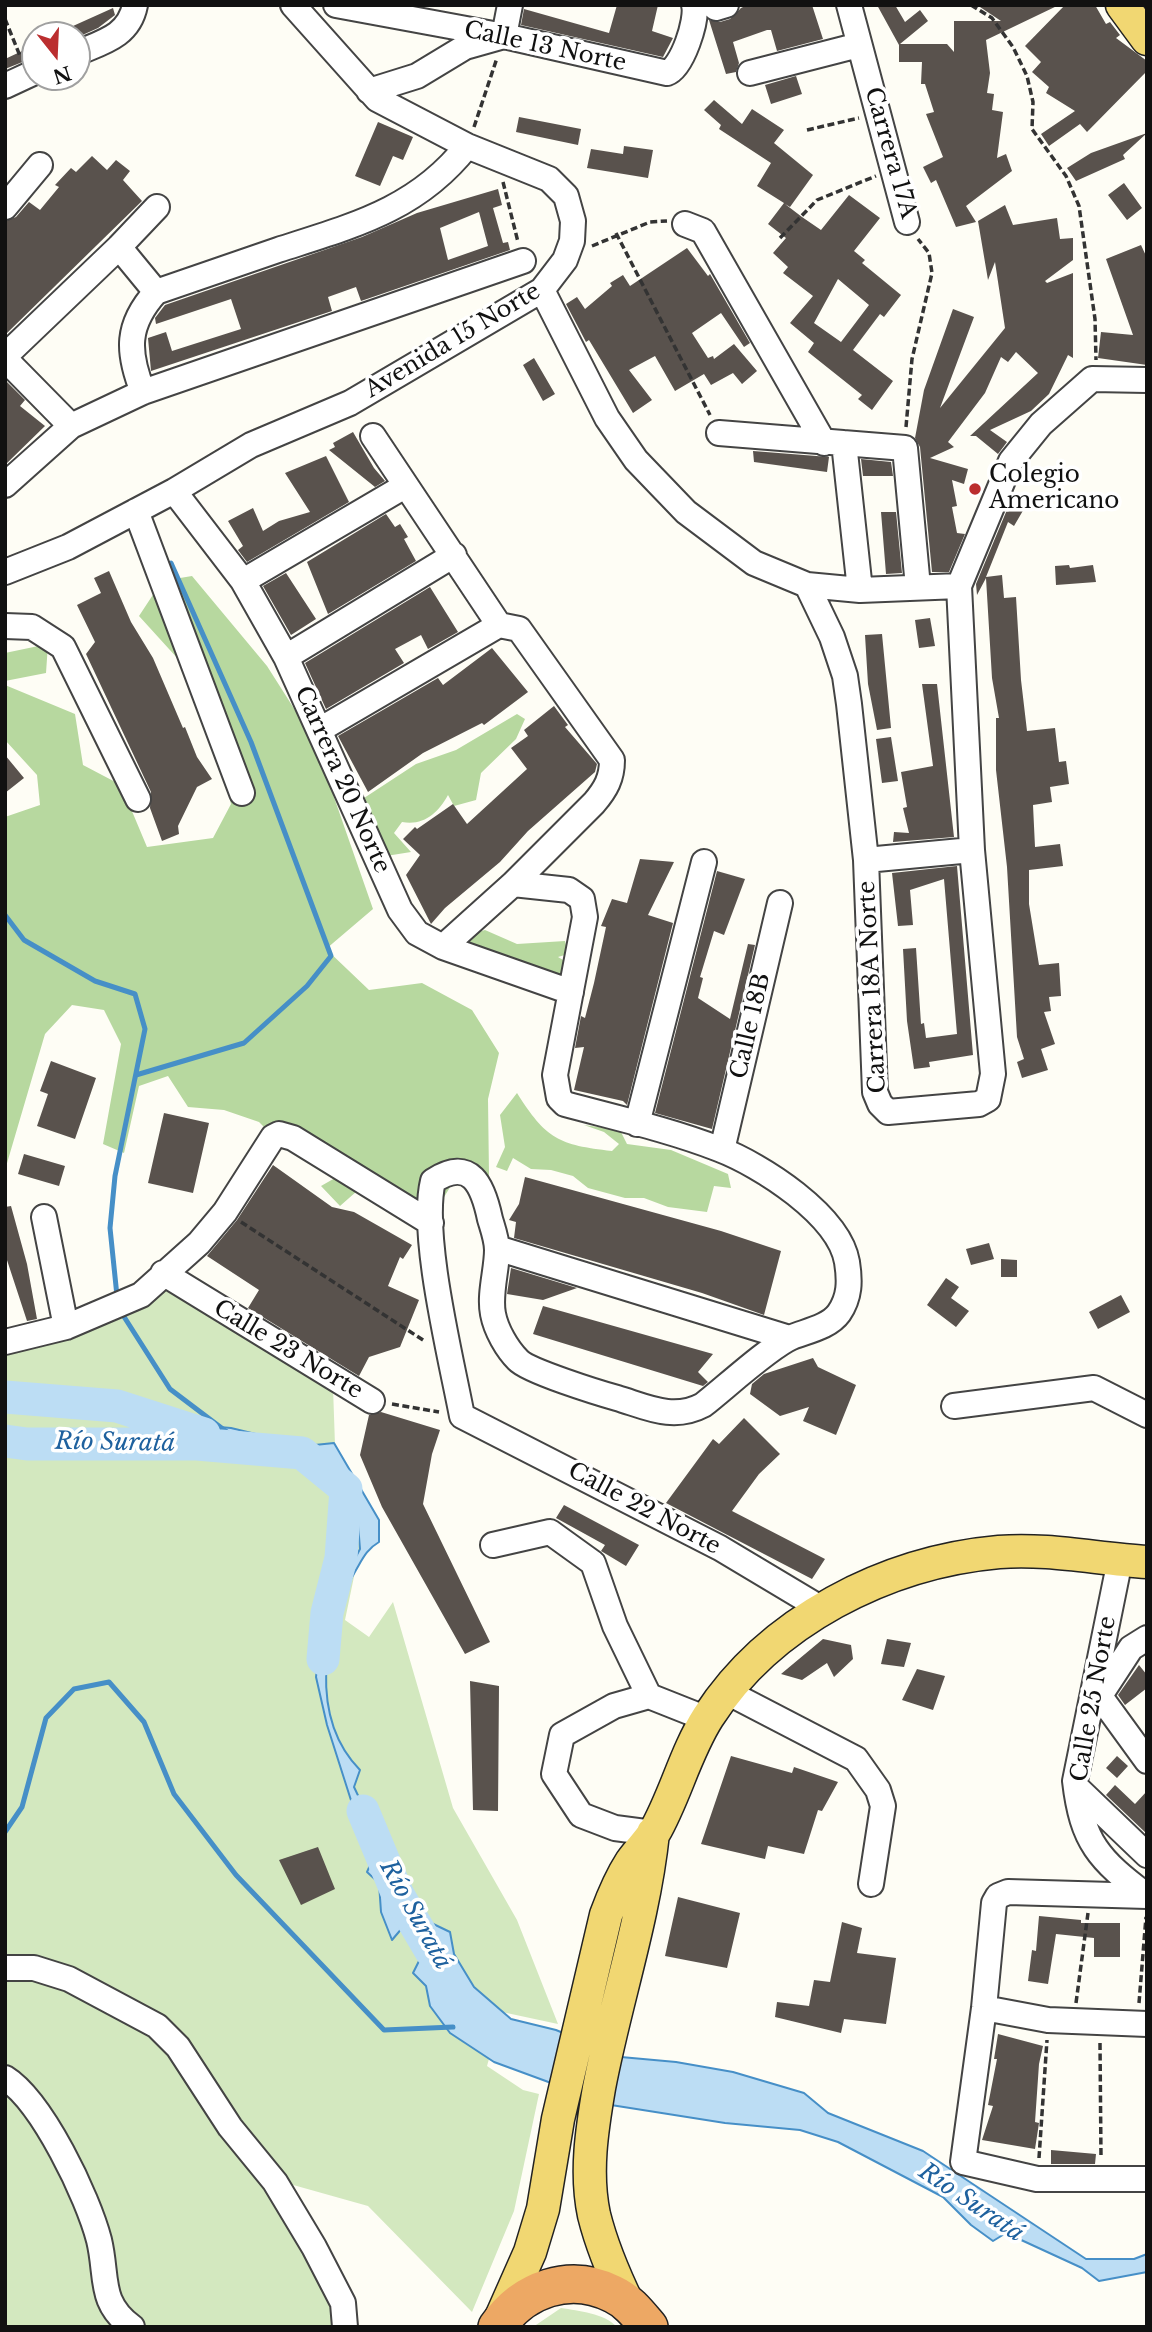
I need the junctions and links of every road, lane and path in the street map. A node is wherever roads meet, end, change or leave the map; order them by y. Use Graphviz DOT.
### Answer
graph roads {
  1 [pos="135,5"];
  2 [pos="293,5"];
  3 [pos="336,5"];
  4 [pos="510,5"];
  5 [pos="849,5"];
  6 [pos="971,5"];
  7 [pos="1122,5"];
  8 [pos="712,6"];
  9 [pos="5,19"];
  10 [pos="504,36"];
  11 [pos="1147,38"];
  12 [pos="859,45"];
  13 [pos="91,47"];
  14 [pos="750,73"];
  15 [pos="21,75"];
  16 [pos="369,91"];
  17 [pos="878,113"];
  18 [pos="807,130"];
  19 [pos="467,146"];
  20 [pos="497,159"];
  21 [pos="40,165"];
  22 [pos="894,170"];
  23 [pos="5,207"];
  24 [pos="157,207"];
  25 [pos="907,222"];
  26 [pos="685,224"];
  27 [pos="616,233"];
  28 [pos="780,238"];
  29 [pos="119,247"];
  30 [pos="565,259"];
  31 [pos="523,261"];
  32 [pos="542,290"];
  33 [pos="156,292"];
  34 [pos="5,357"];
  35 [pos="1093,379"];
  36 [pos="1147,380"];
  37 [pos="143,392"];
  38 [pos="71,426"];
  39 [pos="719,433"];
  40 [pos="373,436"];
  41 [pos="834,443"];
  42 [pos="905,449"];
  43 [pos="5,485"];
  44 [pos="405,486"];
  45 [pos="174,491"];
  46 [pos="136,511"];
  47 [pos="454,555"];
  48 [pos="5,572"];
  49 [pos="243,582"];
  50 [pos="807,585"];
  51 [pos="959,586"];
  52 [pos="918,587"];
  53 [pos="860,590"];
  54 [pos="499,625"];
  55 [pos="5,626"];
  56 [pos="286,657"];
  57 [pos="321,729"];
  58 [pos="243,793"];
  59 [pos="138,799"];
  60 [pos="972,850"];
  61 [pos="866,860"];
  62 [pos="704,862"];
  63 [pos="513,884"];
  64 [pos="780,902"];
  65 [pos="443,947"];
  66 [pos="571,992"];
  67 [pos="637,1124"];
  68 [pos="722,1150"];
  69 [pos="225,1212"];
  70 [pos="44,1217"];
  71 [pos="431,1223"];
  72 [pos="497,1248"];
  73 [pos="163,1273"];
  74 [pos="66,1327"];
  75 [pos="789,1338"];
  76 [pos="5,1342"];
  77 [pos="451,1358"];
  78 [pos="372,1401"];
  79 [pos="954,1406"];
  80 [pos="1147,1415"];
  81 [pos="462,1416"];
  82 [pos="493,1545"];
  83 [pos="1133,1561"];
  84 [pos="822,1609"];
  85 [pos="1147,1638"];
  86 [pos="727,1692"];
  87 [pos="1100,1695"];
  88 [pos="649,1696"];
  89 [pos="707,1719"];
  90 [pos="1085,1738"];
  91 [pos="1147,1761"];
  92 [pos="1076,1787"];
  93 [pos="653,1833"];
  94 [pos="1147,1855"];
  95 [pos="871,1884"];
  96 [pos="1091,1893"];
  97 [pos="1147,1896"];
  98 [pos="1147,1904"];
  99 [pos="5,1968"];
  100 [pos="984,2008"];
  101 [pos="1048,2020"];
  102 [pos="1073,2022"];
  103 [pos="1100,2024"];
  104 [pos="1142,2024"];
  105 [pos="5,2078"];
  106 [pos="1037,2179"];
  107 [pos="1101,2179"];
  108 [pos="1147,2179"];
  109 [pos="639,2315"];
  110 [pos="132,2327"];
  111 [pos="345,2327"];
  112 [pos="497,2327"];
  1 -- 13 [label="street"];
  2 -- 16 [label="street, Avenida 15 Norte"];
  3 -- 10 [label="street, Calle 13 Norte"];
  4 -- 10 [label="street"];
  5 -- 12 [label="street, Carrera 17A"];
  6 -- 35 [label="path"];
  7 -- 11 [label="main road"];
  8 -- 10 [label="street, Calle 13 Norte"];
  9 -- 15 [label="path"];
  10 -- 16 [label="street"];
  10 -- 19 [label="path"];
  12 -- 14 [label="street"];
  12 -- 17 [label="street, Carrera 17A"];
  16 -- 19 [label="street, Avenida 15 Norte"];
  17 -- 18 [label="path"];
  17 -- 22 [label="street, Carrera 17A"];
  19 -- 20 [label="street, Avenida 15 Norte"];
  19 -- 33 [label="street"];
  20 -- 30 [label="street, Avenida 15 Norte"];
  20 -- 31 [label="path"];
  21 -- 23 [label="street"];
  22 -- 25 [label="street, Carrera 17A"];
  22 -- 28 [label="path"];
  24 -- 29 [label="street"];
  25 -- 42 [label="path, Carrera 17A"];
  26 -- 27 [label="path"];
  26 -- 41 [label="street"];
  27 -- 30 [label="path"];
  27 -- 39 [label="path"];
  29 -- 33 [label="street"];
  29 -- 34 [label="street"];
  30 -- 32 [label="street, Avenida 15 Norte"];
  31 -- 37 [label="street"];
  32 -- 45 [label="street, Avenida 15 Norte"];
  32 -- 50 [label="street"];
  33 -- 37 [label="street"];
  34 -- 38 [label="street"];
  35 -- 36 [label="street"];
  35 -- 51 [label="street"];
  37 -- 38 [label="street"];
  38 -- 43 [label="street"];
  39 -- 41 [label="street"];
  40 -- 44 [label="street"];
  41 -- 42 [label="street"];
  41 -- 53 [label="street"];
  42 -- 52 [label="street"];
  44 -- 47 [label="street"];
  44 -- 49 [label="street"];
  45 -- 46 [label="street, Avenida 15 Norte"];
  45 -- 49 [label="street, Carrera 20 Norte"];
  46 -- 48 [label="street, Avenida 15 Norte"];
  46 -- 58 [label="street"];
  47 -- 54 [label="street"];
  47 -- 56 [label="street"];
  49 -- 56 [label="street, Carrera 20 Norte"];
  50 -- 53 [label="street"];
  50 -- 61 [label="street, Carrera 18A Norte"];
  51 -- 52 [label="street"];
  51 -- 60 [label="street, Carrera 18A Norte"];
  52 -- 53 [label="street"];
  54 -- 57 [label="street"];
  54 -- 63 [label="street"];
  55 -- 59 [label="street"];
  56 -- 57 [label="street, Carrera 20 Norte"];
  57 -- 65 [label="street, Carrera 20 Norte"];
  60 -- 61 [label="street"];
  60 -- 61 [label="street, Carrera 18A Norte"];
  62 -- 67 [label="street"];
  63 -- 65 [label="street"];
  63 -- 66 [label="street"];
  64 -- 68 [label="street, Calle 18B"];
  65 -- 66 [label="street, Carrera 20 Norte"];
  66 -- 67 [label="street"];
  67 -- 68 [label="street"];
  68 -- 75 [label="street"];
  69 -- 71 [label="street"];
  69 -- 73 [label="street"];
  69 -- 77 [label="path"];
  70 -- 74 [label="street"];
  71 -- 72 [label="street"];
  71 -- 77 [label="street"];
  72 -- 75 [label="street"];
  72 -- 75 [label="street"];
  73 -- 74 [label="street"];
  73 -- 78 [label="street, Calle 23 Norte"];
  74 -- 76 [label="street"];
  77 -- 81 [label="street"];
  78 -- 81 [label="path, Calle 23 Norte"];
  79 -- 80 [label="street"];
  81 -- 84 [label="street, Calle 22 Norte"];
  82 -- 88 [label="street"];
  83 -- 84 [label="main road"];
  83 -- 90 [label="street, Calle 25 Norte"];
  84 -- 86 [label="main road"];
  85 -- 87 [label="street"];
  86 -- 89 [label="main road"];
  86 -- 95 [label="street"];
  87 -- 90 [label="street"];
  87 -- 91 [label="street"];
  88 -- 89 [label="street"];
  88 -- 93 [label="street"];
  89 -- 93 [label="main road"];
  90 -- 92 [label="street, Calle 25 Norte"];
  92 -- 94 [label="street"];
  92 -- 97 [label="street, Calle 25 Norte"];
  93 -- 109 [label="main road"];
  93 -- 112 [label="main road"];
  96 -- 97 [label="street"];
  96 -- 100 [label="street"];
  96 -- 102 [label="path"];
  98 -- 104 [label="path"];
  99 -- 111 [label="street"];
  100 -- 101 [label="street"];
  100 -- 106 [label="street"];
  101 -- 102 [label="street"];
  101 -- 106 [label="path"];
  102 -- 103 [label="street"];
  103 -- 104 [label="street"];
  103 -- 107 [label="path"];
  105 -- 110 [label="street"];
  106 -- 107 [label="street"];
  107 -- 108 [label="street"];
  109 -- 112 [label="highway"];
}
